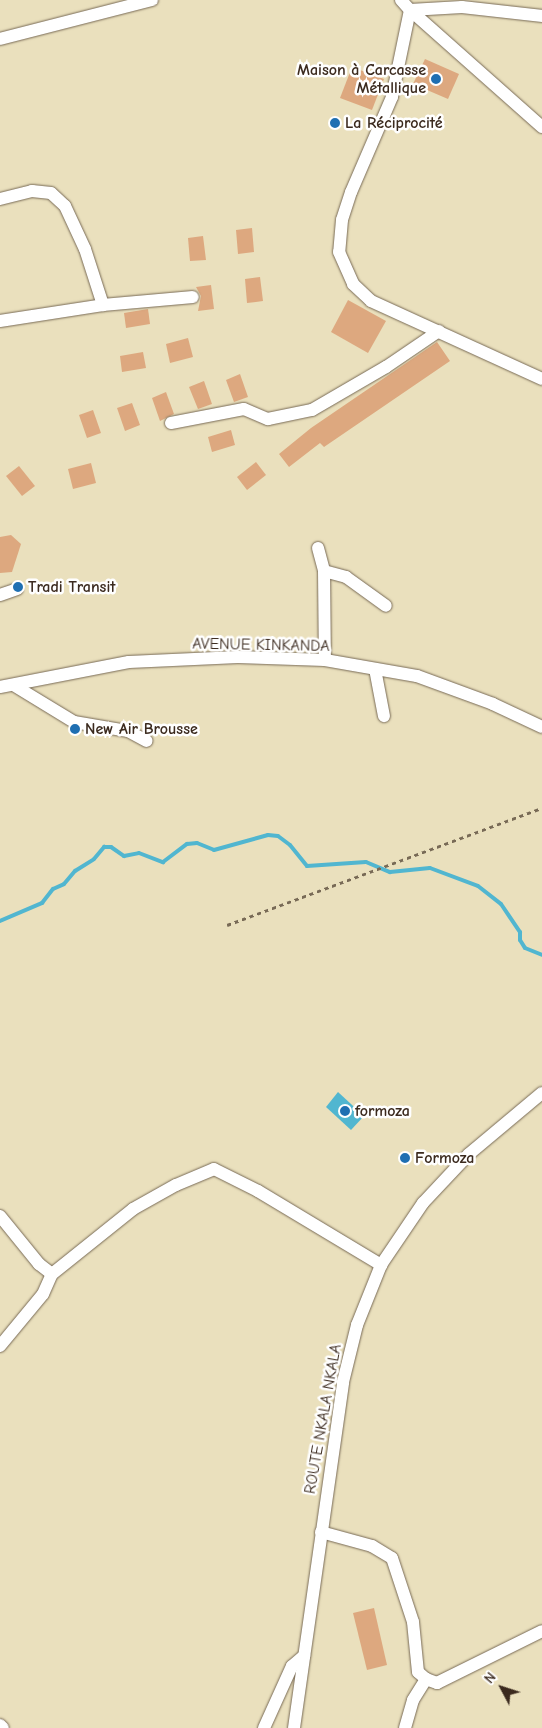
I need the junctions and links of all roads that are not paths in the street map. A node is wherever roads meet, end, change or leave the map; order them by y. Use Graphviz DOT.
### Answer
graph roads {
  1 [pos="152,0"];
  2 [pos="401,0"];
  3 [pos="410,10"];
  4 [pos="542,16"];
  5 [pos="0,39"];
  6 [pos="542,127"];
  7 [pos="0,199"];
  8 [pos="193,297"];
  9 [pos="103,305"];
  10 [pos="0,320"];
  11 [pos="439,332"];
  12 [pos="542,379"];
  13 [pos="170,424"];
  14 [pos="318,548"];
  15 [pos="324,571"];
  16 [pos="17,589"];
  17 [pos="0,595"];
  18 [pos="386,606"];
  19 [pos="326,660"];
  20 [pos="375,669"];
  21 [pos="15,686"];
  22 [pos="0,687"];
  23 [pos="384,716"];
  24 [pos="542,727"];
  25 [pos="146,741"];
  26 [pos="542,1093"];
  27 [pos="0,1216"];
  28 [pos="381,1265"];
  29 [pos="52,1274"];
  30 [pos="0,1346"];
  31 [pos="321,1532"];
  32 [pos="542,1631"];
  33 [pos="304,1656"];
  34 [pos="426,1679"];
  35 [pos="0,1725"];
  36 [pos="3,1728"];
  37 [pos="264,1728"];
  38 [pos="294,1728"];
  39 [pos="405,1728"];
  1 -- 5 [label="street"];
  2 -- 3 [label="street"];
  3 -- 4 [label="street"];
  3 -- 6 [label="street"];
  3 -- 11 [label="street"];
  7 -- 9 [label="street"];
  8 -- 9 [label="street"];
  9 -- 10 [label="street"];
  11 -- 12 [label="street"];
  11 -- 13 [label="street"];
  14 -- 15 [label="street"];
  15 -- 18 [label="street"];
  15 -- 19 [label="street"];
  16 -- 17 [label="street"];
  19 -- 20 [label="street, AVENUE KINKANDA"];
  19 -- 21 [label="street, AVENUE KINKANDA"];
  20 -- 23 [label="street"];
  20 -- 24 [label="street, AVENUE KINKANDA"];
  21 -- 22 [label="street, AVENUE KINKANDA"];
  21 -- 25 [label="street"];
  26 -- 28 [label="street, ROUTE NKALA NKALA"];
  27 -- 29 [label="street"];
  28 -- 29 [label="street"];
  28 -- 31 [label="street, ROUTE NKALA NKALA"];
  29 -- 30 [label="street"];
  31 -- 33 [label="street, ROUTE NKALA NKALA"];
  31 -- 34 [label="street"];
  32 -- 34 [label="street"];
  33 -- 37 [label="street"];
  33 -- 38 [label="street, ROUTE NKALA NKALA"];
  34 -- 39 [label="street"];
  35 -- 36 [label="street"];
}
